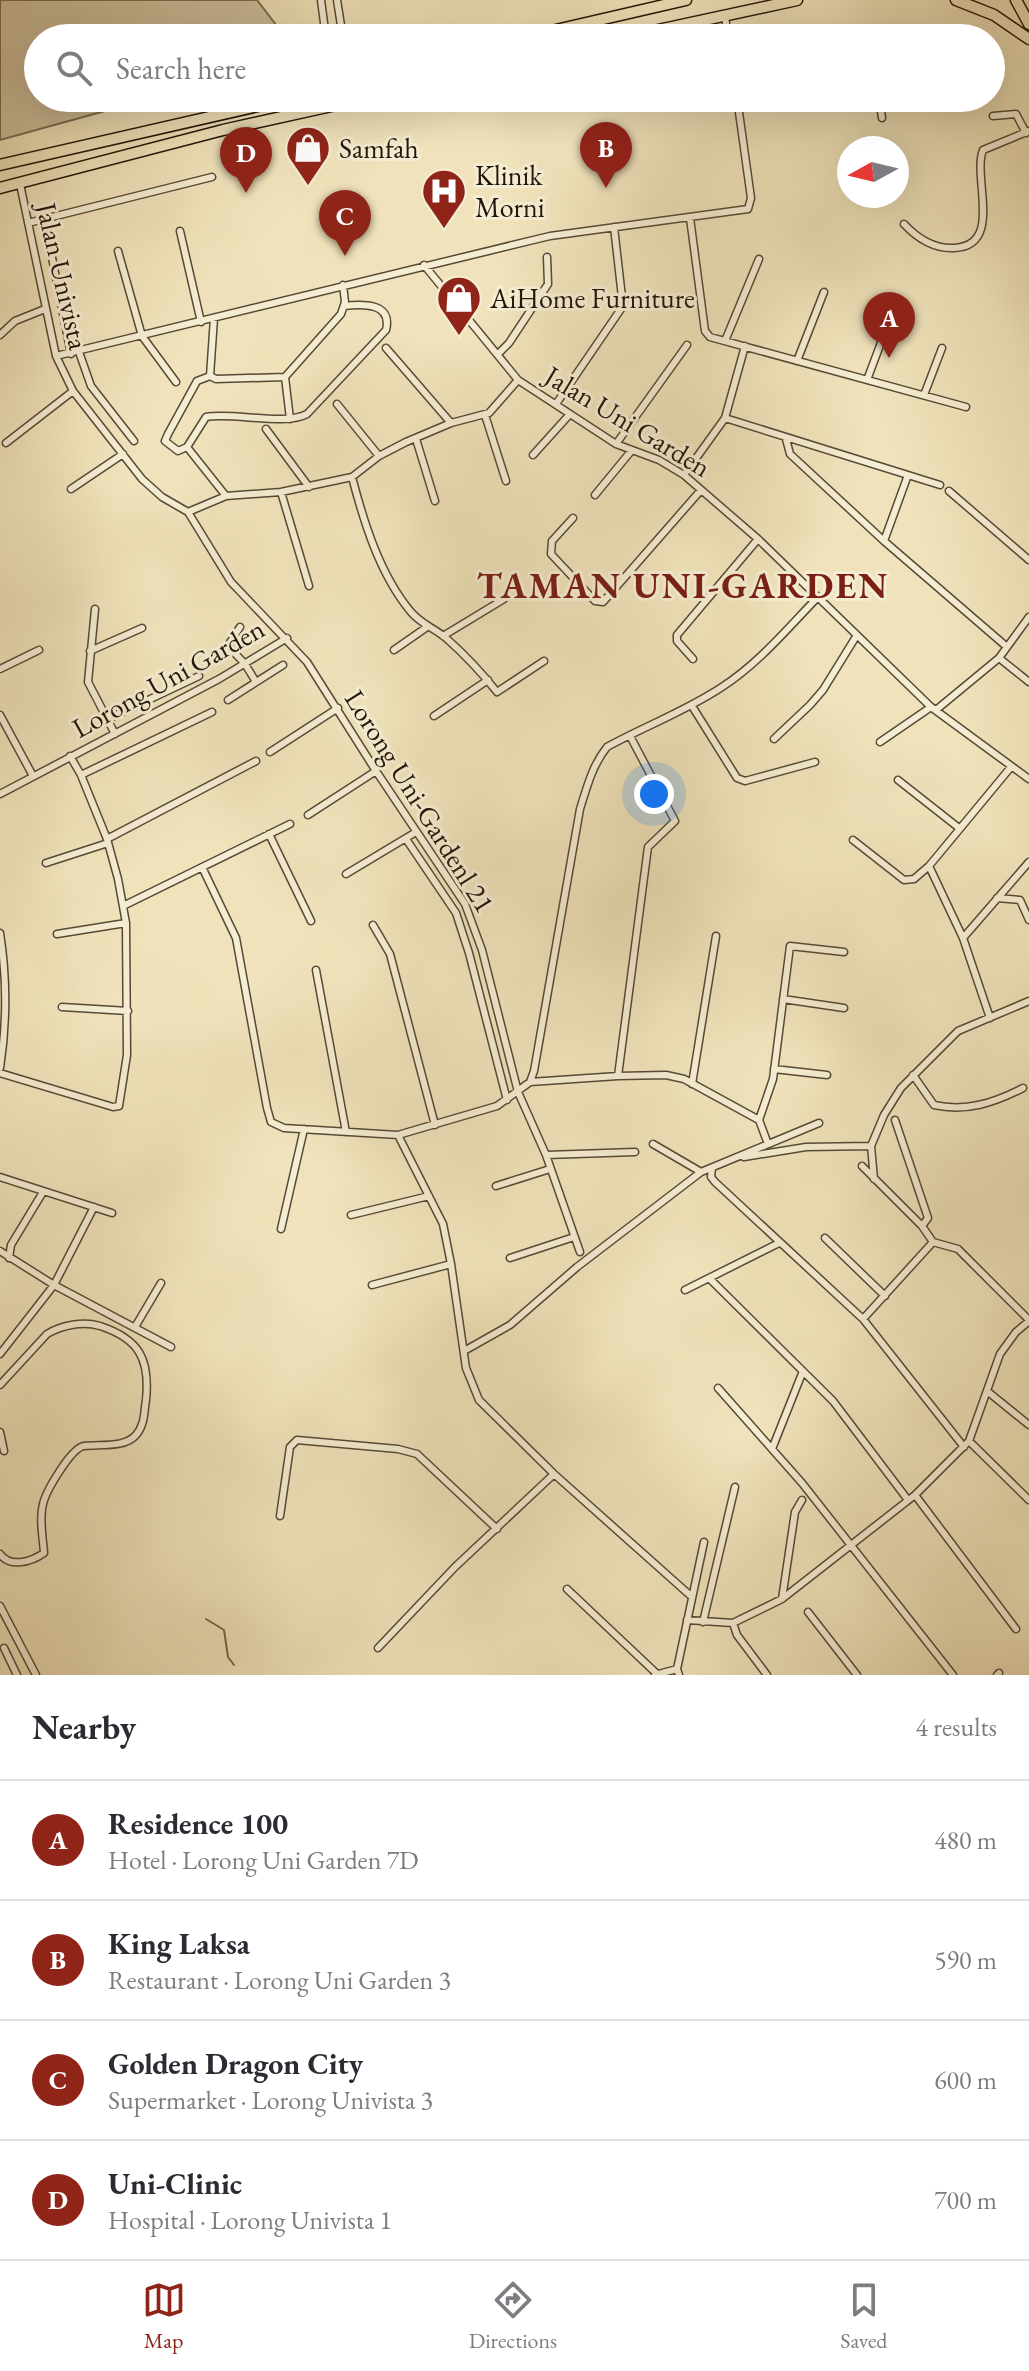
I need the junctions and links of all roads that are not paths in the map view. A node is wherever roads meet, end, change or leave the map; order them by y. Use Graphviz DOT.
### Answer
graph roads {
  1 [pos="321,0"];
  2 [pos="337,0"];
  3 [pos="686,0"];
  4 [pos="797,0"];
  5 [pos="956,0"];
  6 [pos="1016,0"];
  7 [pos="725,16"];
  8 [pos="324,24"];
  9 [pos="341,24"];
  10 [pos="582,24"];
  11 [pos="687,24"];
  12 [pos="726,24"];
  13 [pos="1029,24"];
  14 [pos="1029,39"];
  15 [pos="232,112"];
  16 [pos="293,112"];
  17 [pos="739,112"];
  18 [pos="881,112"];
  19 [pos="993,116"];
  20 [pos="882,118"];
  21 [pos="1027,132"];
  22 [pos="0,165"];
  23 [pos="212,177"];
  24 [pos="20,184"];
  25 [pos="0,188"];
  26 [pos="44,217"];
  27 [pos="690,218"];
  28 [pos="28,223"];
  29 [pos="904,224"];
  30 [pos="614,227"];
  31 [pos="180,231"];
  32 [pos="118,251"];
  33 [pos="547,257"];
  34 [pos="759,259"];
  35 [pos="424,265"];
  36 [pos="343,285"];
  37 [pos="824,292"];
  38 [pos="344,306"];
  39 [pos="45,309"];
  40 [pos="214,318"];
  41 [pos="201,322"];
  42 [pos="888,324"];
  43 [pos="0,335"];
  44 [pos="142,336"];
  45 [pos="725,341"];
  46 [pos="687,345"];
  47 [pos="745,346"];
  48 [pos="386,348"];
  49 [pos="942,348"];
  50 [pos="75,353"];
  51 [pos="498,354"];
  52 [pos="56,356"];
  53 [pos="797,361"];
  54 [pos="210,376"];
  55 [pos="285,377"];
  56 [pos="518,380"];
  57 [pos="867,380"];
  58 [pos="176,382"];
  59 [pos="73,391"];
  60 [pos="924,395"];
  61 [pos="337,404"];
  62 [pos="556,404"];
  63 [pos="966,407"];
  64 [pos="570,414"];
  65 [pos="485,415"];
  66 [pos="725,418"];
  67 [pos="290,419"];
  68 [pos="451,423"];
  69 [pos="266,429"];
  70 [pos="416,439"];
  71 [pos="786,439"];
  72 [pos="134,441"];
  73 [pos="6,443"];
  74 [pos="616,444"];
  75 [pos="187,447"];
  76 [pos="632,450"];
  77 [pos="123,454"];
  78 [pos="533,455"];
  79 [pos="379,456"];
  80 [pos="684,475"];
  81 [pos="908,475"];
  82 [pos="352,477"];
  83 [pos="506,481"];
  84 [pos="940,485"];
  85 [pos="310,487"];
  86 [pos="71,489"];
  87 [pos="701,490"];
  88 [pos="949,491"];
  89 [pos="281,492"];
  90 [pos="595,495"];
  91 [pos="226,496"];
  92 [pos="435,501"];
  93 [pos="188,512"];
  94 [pos="573,518"];
  95 [pos="758,539"];
  96 [pos="884,541"];
  97 [pos="1029,560"];
  98 [pos="309,586"];
  99 [pos="817,598"];
  100 [pos="504,599"];
  101 [pos="95,609"];
  102 [pos="1029,617"];
  103 [pos="240,627"];
  104 [pos="427,627"];
  105 [pos="142,628"];
  106 [pos="857,635"];
  107 [pos="443,636"];
  108 [pos="287,638"];
  109 [pos="228,646"];
  110 [pos="1007,647"];
  111 [pos="39,650"];
  112 [pos="394,650"];
  113 [pos="90,651"];
  114 [pos="222,655"];
  115 [pos="999,658"];
  116 [pos="693,659"];
  117 [pos="544,661"];
  118 [pos="245,664"];
  119 [pos="283,665"];
  120 [pos="0,669"];
  121 [pos="199,676"];
  122 [pos="488,680"];
  123 [pos="256,682"];
  124 [pos="1029,682"];
  125 [pos="228,700"];
  126 [pos="692,706"];
  127 [pos="338,708"];
  128 [pos="933,708"];
  129 [pos="212,712"];
  130 [pos="0,715"];
  131 [pos="434,716"];
  132 [pos="108,719"];
  133 [pos="115,734"];
  134 [pos="630,736"];
  135 [pos="774,739"];
  136 [pos="880,742"];
  137 [pos="270,752"];
  138 [pos="70,756"];
  139 [pos="256,761"];
  140 [pos="815,762"];
  141 [pos="1011,767"];
  142 [pos="376,771"];
  143 [pos="81,775"];
  144 [pos="33,776"];
  145 [pos="1029,779"];
  146 [pos="898,780"];
  147 [pos="0,794"];
  148 [pos="308,815"];
  149 [pos="290,824"];
  150 [pos="959,828"];
  151 [pos="416,832"];
  152 [pos="269,834"];
  153 [pos="406,839"];
  154 [pos="853,840"];
  155 [pos="107,841"];
  156 [pos="1029,862"];
  157 [pos="46,863"];
  158 [pos="929,866"];
  159 [pos="202,867"];
  160 [pos="346,874"];
  161 [pos="997,898"];
  162 [pos="123,906"];
  163 [pos="1029,920"];
  164 [pos="311,921"];
  165 [pos="126,923"];
  166 [pos="373,925"];
  167 [pos="0,933"];
  168 [pos="57,934"];
  169 [pos="716,936"];
  170 [pos="963,938"];
  171 [pos="482,950"];
  172 [pos="844,952"];
  173 [pos="469,953"];
  174 [pos="316,970"];
  175 [pos="783,999"];
  176 [pos="1029,1001"];
  177 [pos="62,1007"];
  178 [pos="844,1008"];
  179 [pos="128,1011"];
  180 [pos="990,1018"];
  181 [pos="774,1069"];
  182 [pos="0,1071"];
  183 [pos="827,1075"];
  184 [pos="913,1075"];
  185 [pos="618,1076"];
  186 [pos="530,1082"];
  187 [pos="692,1084"];
  188 [pos="1023,1088"];
  189 [pos="518,1092"];
  190 [pos="507,1100"];
  191 [pos="759,1120"];
  192 [pos="895,1120"];
  193 [pos="819,1123"];
  194 [pos="435,1125"];
  195 [pos="304,1129"];
  196 [pos="346,1132"];
  197 [pos="398,1135"];
  198 [pos="653,1144"];
  199 [pos="768,1144"];
  200 [pos="871,1146"];
  201 [pos="635,1152"];
  202 [pos="546,1155"];
  203 [pos="737,1158"];
  204 [pos="862,1166"];
  205 [pos="712,1168"];
  206 [pos="550,1169"];
  207 [pos="701,1172"];
  208 [pos="0,1177"];
  209 [pos="874,1179"];
  210 [pos="496,1186"];
  211 [pos="43,1192"];
  212 [pos="429,1196"];
  213 [pos="94,1207"];
  214 [pos="112,1213"];
  215 [pos="351,1215"];
  216 [pos="922,1226"];
  217 [pos="281,1229"];
  218 [pos="574,1237"];
  219 [pos="825,1238"];
  220 [pos="933,1242"];
  221 [pos="779,1243"];
  222 [pos="0,1251"];
  223 [pos="580,1252"];
  224 [pos="9,1258"];
  225 [pos="510,1258"];
  226 [pos="451,1264"];
  227 [pos="710,1279"];
  228 [pos="161,1283"];
  229 [pos="54,1285"];
  230 [pos="372,1285"];
  231 [pos="685,1290"];
  232 [pos="885,1296"];
  233 [pos="863,1319"];
  234 [pos="1028,1323"];
  235 [pos="135,1327"];
  236 [pos="171,1347"];
  237 [pos="464,1351"];
  238 [pos="0,1354"];
  239 [pos="803,1371"];
  240 [pos="0,1385"];
  241 [pos="718,1388"];
  242 [pos="987,1391"];
  243 [pos="1029,1425"];
  244 [pos="0,1432"];
  245 [pos="966,1444"];
  246 [pos="772,1449"];
  247 [pos="4,1451"];
  248 [pos="554,1474"];
  249 [pos="735,1487"];
  250 [pos="915,1495"];
  251 [pos="802,1500"];
  252 [pos="908,1500"];
  253 [pos="1029,1500"];
  254 [pos="280,1516"];
  255 [pos="497,1529"];
  256 [pos="704,1542"];
  257 [pos="851,1545"];
  258 [pos="0,1554"];
  259 [pos="567,1589"];
  260 [pos="692,1597"];
  261 [pos="782,1599"];
  262 [pos="1,1608"];
  263 [pos="808,1612"];
  264 [pos="687,1620"];
  265 [pos="703,1622"];
  266 [pos="733,1623"];
  267 [pos="1016,1629"];
  268 [pos="4,1648"];
  269 [pos="378,1648"];
  270 [pos="678,1672"];
  271 [pos="656,1674"];
  272 [pos="17,1675"];
  273 [pos="36,1675"];
  274 [pos="767,1675"];
  275 [pos="857,1675"];
  276 [pos="953,1675"];
  1 -- 8 [label="street"];
  2 -- 9 [label="street"];
  3 -- 10 [label="highway"];
  4 -- 7 [label="highway"];
  5 -- 14 [label="highway"];
  6 -- 13 [label="highway"];
  7 -- 11 [label="highway"];
  7 -- 12 [label="street"];
  15 -- 22 [label="highway"];
  16 -- 24 [label="highway"];
  17 -- 27 [label="street"];
  18 -- 20 [label="street"];
  19 -- 21 [label="street"];
  21 -- 29 [label="street"];
  23 -- 26 [label="street"];
  24 -- 25 [label="highway"];
  24 -- 28 [label="street, Jalan Univista"];
  26 -- 28 [label="street"];
  26 -- 50 [label="street"];
  27 -- 30 [label="street"];
  27 -- 45 [label="street"];
  28 -- 39 [label="street, Jalan Univista"];
  30 -- 35 [label="street"];
  30 -- 62 [label="street"];
  31 -- 41 [label="street"];
  32 -- 44 [label="street"];
  33 -- 51 [label="street"];
  34 -- 45 [label="street"];
  35 -- 36 [label="street"];
  35 -- 51 [label="street, Jalan Uni Garden"];
  36 -- 38 [label="street"];
  36 -- 40 [label="street"];
  37 -- 53 [label="street"];
  38 -- 55 [label="street"];
  38 -- 67 [label="street"];
  39 -- 43 [label="street"];
  39 -- 52 [label="street, Jalan Univista"];
  40 -- 41 [label="street"];
  40 -- 54 [label="street"];
  41 -- 44 [label="street"];
  42 -- 57 [label="street"];
  44 -- 50 [label="street"];
  44 -- 58 [label="street"];
  45 -- 47 [label="street"];
  46 -- 74 [label="street"];
  47 -- 53 [label="street"];
  47 -- 66 [label="street"];
  48 -- 68 [label="street"];
  49 -- 60 [label="street"];
  50 -- 52 [label="street"];
  50 -- 72 [label="street"];
  51 -- 56 [label="street, Jalan Uni Garden"];
  52 -- 59 [label="street, Jalan Univista"];
  53 -- 57 [label="street"];
  54 -- 55 [label="street"];
  54 -- 75 [label="street"];
  55 -- 67 [label="street"];
  56 -- 62 [label="street, Jalan Uni Garden"];
  56 -- 65 [label="street"];
  57 -- 60 [label="street"];
  59 -- 73 [label="street"];
  59 -- 77 [label="street, Jalan Univista"];
  60 -- 63 [label="street"];
  61 -- 79 [label="street"];
  62 -- 64 [label="street, Jalan Uni Garden"];
  64 -- 74 [label="street, Jalan Uni Garden"];
  64 -- 78 [label="street"];
  65 -- 68 [label="street"];
  65 -- 83 [label="street"];
  66 -- 71 [label="street"];
  66 -- 80 [label="street"];
  67 -- 75 [label="street"];
  68 -- 70 [label="street"];
  69 -- 85 [label="street"];
  70 -- 79 [label="street"];
  70 -- 92 [label="street"];
  71 -- 81 [label="street"];
  71 -- 96 [label="street"];
  74 -- 76 [label="street, Jalan Uni Garden"];
  75 -- 91 [label="street"];
  76 -- 80 [label="street, Jalan Uni Garden"];
  76 -- 90 [label="street"];
  77 -- 86 [label="street"];
  77 -- 93 [label="street, Jalan Univista"];
  79 -- 82 [label="street"];
  80 -- 87 [label="street, Jalan Uni Garden"];
  81 -- 84 [label="street"];
  81 -- 96 [label="street"];
  82 -- 85 [label="street"];
  82 -- 104 [label="street"];
  85 -- 89 [label="street"];
  87 -- 94 [label="street"];
  87 -- 95 [label="street, Jalan Uni Garden"];
  88 -- 97 [label="street"];
  89 -- 91 [label="street"];
  89 -- 98 [label="street"];
  91 -- 93 [label="street"];
  93 -- 108 [label="street, Lorong Uni-Gardenl 21"];
  95 -- 99 [label="street, Jalan Uni Garden"];
  95 -- 116 [label="street"];
  96 -- 110 [label="street"];
  99 -- 106 [label="street, Jalan Uni Garden"];
  99 -- 126 [label="street"];
  100 -- 107 [label="street"];
  101 -- 113 [label="street"];
  102 -- 110 [label="street"];
  103 -- 109 [label="street"];
  104 -- 107 [label="street"];
  104 -- 112 [label="street"];
  105 -- 113 [label="street"];
  106 -- 128 [label="street, Jalan Uni Garden"];
  106 -- 135 [label="street"];
  107 -- 122 [label="street"];
  108 -- 118 [label="street, Lorong Uni Garden"];
  108 -- 127 [label="street, Lorong Uni-Gardenl 21"];
  109 -- 114 [label="street"];
  109 -- 118 [label="street"];
  110 -- 115 [label="street"];
  111 -- 120 [label="street"];
  113 -- 132 [label="street"];
  115 -- 124 [label="street"];
  115 -- 128 [label="street"];
  117 -- 122 [label="street"];
  118 -- 123 [label="street"];
  118 -- 133 [label="street, Lorong Uni Garden"];
  119 -- 123 [label="street"];
  121 -- 132 [label="street"];
  122 -- 131 [label="street"];
  123 -- 125 [label="street"];
  126 -- 134 [label="street"];
  126 -- 140 [label="street"];
  127 -- 137 [label="street"];
  127 -- 142 [label="street, Lorong Uni-Gardenl 21"];
  128 -- 136 [label="street"];
  128 -- 141 [label="street, Jalan Uni Garden"];
  129 -- 143 [label="street"];
  130 -- 144 [label="street"];
  132 -- 133 [label="street"];
  133 -- 138 [label="street, Lorong Uni Garden"];
  134 -- 185 [label="street"];
  134 -- 186 [label="street"];
  138 -- 143 [label="street"];
  138 -- 144 [label="street, Lorong Uni Garden"];
  139 -- 155 [label="street"];
  141 -- 145 [label="street, Jalan Uni Garden"];
  141 -- 150 [label="street"];
  142 -- 148 [label="street"];
  142 -- 151 [label="street, Lorong Uni-Gardenl 21"];
  143 -- 155 [label="street"];
  144 -- 147 [label="street, Lorong Uni Garden"];
  146 -- 150 [label="street"];
  149 -- 152 [label="street"];
  150 -- 158 [label="street"];
  151 -- 153 [label="street"];
  151 -- 171 [label="street, Lorong Uni-Gardenl 21"];
  152 -- 159 [label="street"];
  152 -- 164 [label="street"];
  153 -- 160 [label="street"];
  153 -- 173 [label="street"];
  154 -- 158 [label="street"];
  155 -- 157 [label="street"];
  155 -- 162 [label="street"];
  156 -- 161 [label="street"];
  158 -- 170 [label="street"];
  159 -- 162 [label="street"];
  159 -- 195 [label="street"];
  161 -- 163 [label="street"];
  161 -- 170 [label="street"];
  162 -- 165 [label="street"];
  165 -- 168 [label="street"];
  165 -- 179 [label="street"];
  166 -- 194 [label="street"];
  167 -- 182 [label="street"];
  169 -- 187 [label="street"];
  170 -- 180 [label="street"];
  171 -- 173 [label="street"];
  171 -- 189 [label="street, Lorong Uni-Gardenl 21"];
  172 -- 175 [label="street"];
  173 -- 190 [label="street"];
  174 -- 196 [label="street"];
  175 -- 178 [label="street"];
  175 -- 181 [label="street"];
  176 -- 180 [label="street"];
  177 -- 179 [label="street"];
  179 -- 182 [label="street"];
  180 -- 184 [label="street"];
  181 -- 183 [label="street"];
  181 -- 191 [label="street"];
  184 -- 188 [label="street"];
  184 -- 200 [label="street"];
  185 -- 186 [label="street"];
  185 -- 187 [label="street"];
  186 -- 189 [label="street"];
  187 -- 191 [label="street"];
  189 -- 190 [label="street"];
  189 -- 202 [label="street, Lorong Uni-Gardenl 21"];
  190 -- 194 [label="street"];
  191 -- 199 [label="street"];
  192 -- 216 [label="street"];
  193 -- 199 [label="street"];
  194 -- 197 [label="street"];
  195 -- 196 [label="street"];
  195 -- 217 [label="street"];
  196 -- 197 [label="street"];
  197 -- 212 [label="street"];
  198 -- 207 [label="street"];
  199 -- 203 [label="street"];
  200 -- 203 [label="street"];
  200 -- 209 [label="street"];
  201 -- 202 [label="street"];
  202 -- 206 [label="street, Lorong Uni-Gardenl 21"];
  203 -- 205 [label="street"];
  204 -- 209 [label="street"];
  205 -- 207 [label="street"];
  205 -- 221 [label="street"];
  206 -- 210 [label="street"];
  206 -- 218 [label="street, Lorong Uni-Gardenl 21"];
  207 -- 237 [label="street"];
  208 -- 211 [label="street"];
  209 -- 216 [label="street"];
  211 -- 213 [label="street"];
  211 -- 224 [label="street"];
  212 -- 215 [label="street"];
  212 -- 226 [label="street"];
  213 -- 214 [label="street"];
  213 -- 229 [label="street"];
  216 -- 220 [label="street"];
  218 -- 223 [label="street, Lorong Uni-Gardenl 21"];
  218 -- 225 [label="street"];
  219 -- 232 [label="street"];
  220 -- 232 [label="street"];
  220 -- 234 [label="street"];
  221 -- 227 [label="street"];
  221 -- 233 [label="street"];
  222 -- 224 [label="street"];
  224 -- 229 [label="street"];
  226 -- 230 [label="street"];
  226 -- 237 [label="street"];
  227 -- 231 [label="street"];
  227 -- 239 [label="street"];
  228 -- 235 [label="street"];
  229 -- 235 [label="street"];
  229 -- 238 [label="street"];
  232 -- 233 [label="street"];
  233 -- 245 [label="street"];
  234 -- 242 [label="street"];
  235 -- 236 [label="street"];
  237 -- 248 [label="street"];
  239 -- 246 [label="street"];
  239 -- 252 [label="street"];
  240 -- 258 [label="street"];
  241 -- 246 [label="street"];
  242 -- 243 [label="street"];
  242 -- 245 [label="street"];
  244 -- 247 [label="street"];
  245 -- 250 [label="street"];
  245 -- 253 [label="street"];
  246 -- 257 [label="street"];
  248 -- 255 [label="street"];
  248 -- 260 [label="street"];
  249 -- 265 [label="street"];
  250 -- 252 [label="street"];
  250 -- 267 [label="street"];
  251 -- 261 [label="street"];
  252 -- 257 [label="street"];
  254 -- 255 [label="street"];
  255 -- 269 [label="street"];
  256 -- 260 [label="street"];
  257 -- 261 [label="street"];
  257 -- 276 [label="street"];
  259 -- 271 [label="street"];
  260 -- 264 [label="street"];
  261 -- 266 [label="street"];
  262 -- 273 [label="street"];
  263 -- 275 [label="street"];
  264 -- 265 [label="street"];
  264 -- 270 [label="street"];
  265 -- 266 [label="street"];
  266 -- 274 [label="street"];
  268 -- 272 [label="street"];
  270 -- 271 [label="street"];
}
